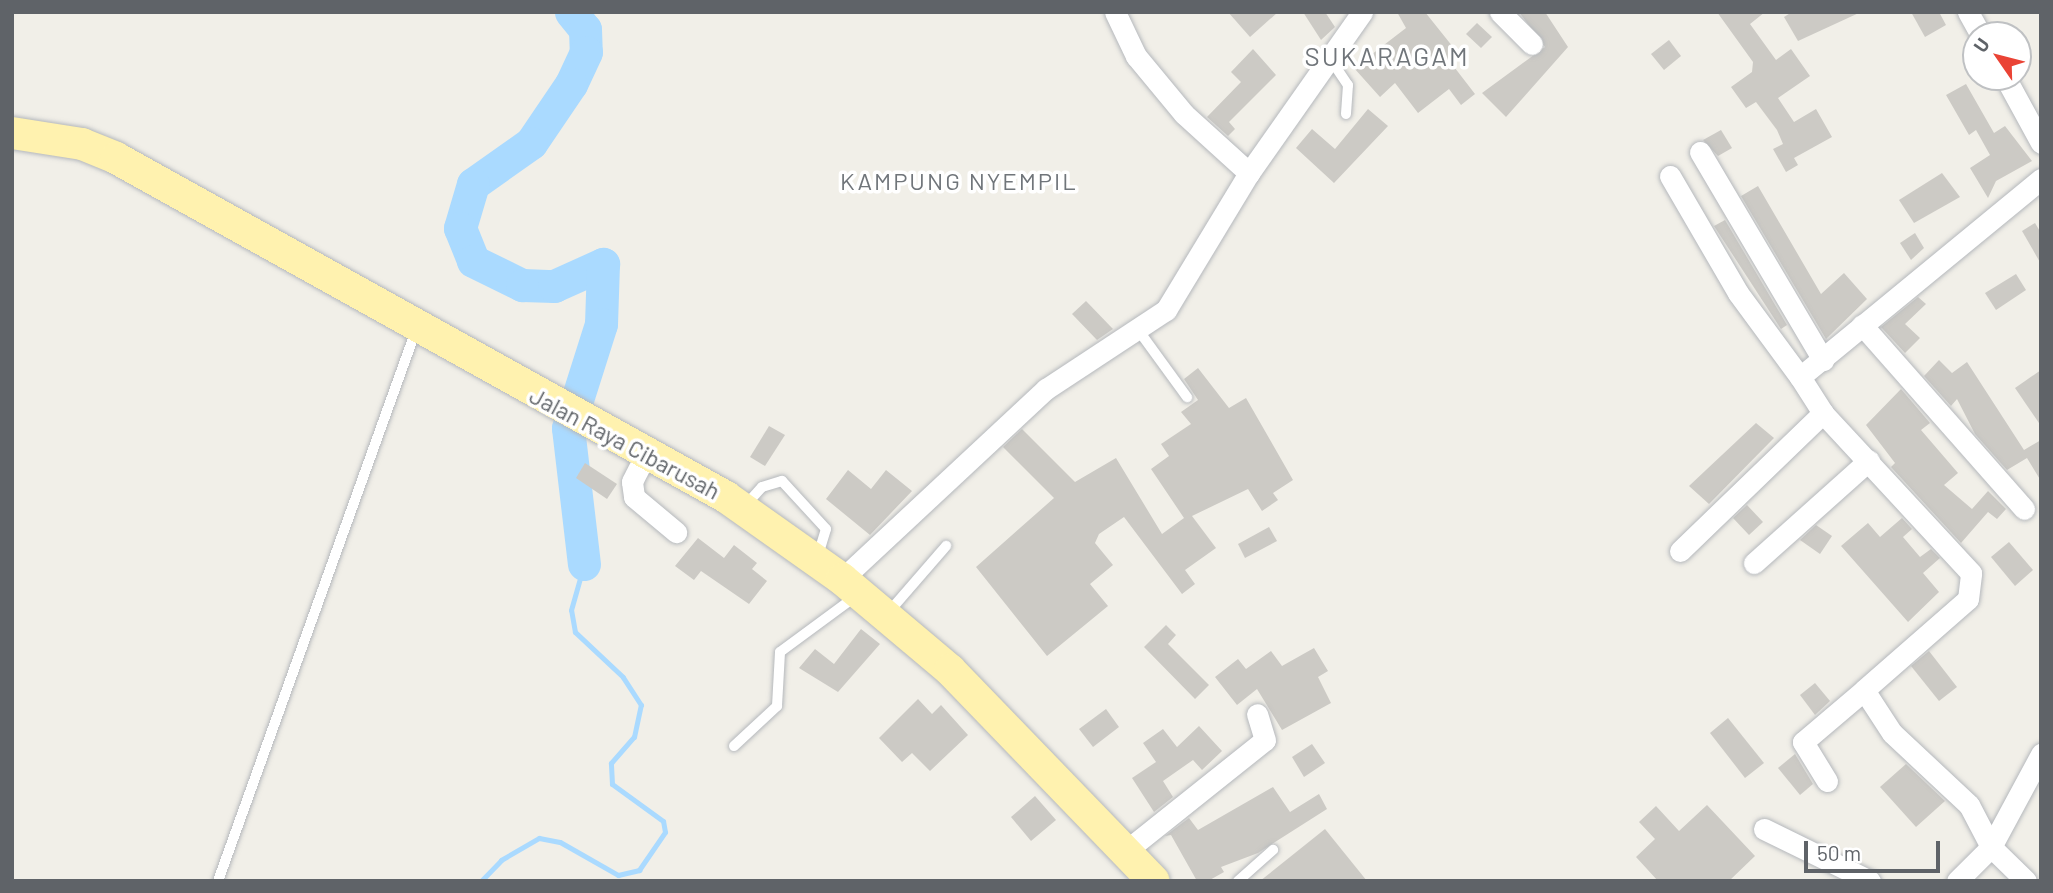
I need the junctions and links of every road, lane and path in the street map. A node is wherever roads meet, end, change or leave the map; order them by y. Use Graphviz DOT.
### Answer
graph roads {
  1 [pos="1115,12"];
  2 [pos="1500,12"];
  3 [pos="1353,17"];
  4 [pos="1532,44"];
  5 [pos="1329,57"];
  6 [pos="2013,91"];
  7 [pos="1346,114"];
  8 [pos="12,133"];
  9 [pos="2041,143"];
  10 [pos="1700,152"];
  11 [pos="1249,173"];
  12 [pos="1670,176"];
  13 [pos="2041,179"];
  14 [pos="418,325"];
  15 [pos="1863,325"];
  16 [pos="1139,331"];
  17 [pos="1822,360"];
  18 [pos="1800,377"];
  19 [pos="1187,397"];
  20 [pos="1823,413"];
  21 [pos="646,454"];
  22 [pos="1869,460"];
  23 [pos="743,509"];
  24 [pos="2024,509"];
  25 [pos="676,531"];
  26 [pos="946,547"];
  27 [pos="1680,551"];
  28 [pos="816,560"];
  29 [pos="1754,563"];
  30 [pos="850,587"];
  31 [pos="886,615"];
  32 [pos="1864,690"];
  33 [pos="1257,714"];
  34 [pos="734,746"];
  35 [pos="2041,754"];
  36 [pos="1828,781"];
  37 [pos="1764,829"];
  38 [pos="1991,847"];
  39 [pos="1127,850"];
  40 [pos="1273,850"];
  41 [pos="218,881"];
  42 [pos="1154,881"];
  43 [pos="1238,881"];
  44 [pos="1870,881"];
  45 [pos="1957,881"];
  46 [pos="2026,881"];
  1 -- 11 [label="street"];
  2 -- 4 [label="street"];
  3 -- 5 [label="street"];
  5 -- 7 [label="lane"];
  5 -- 11 [label="street"];
  6 -- 9 [label="street"];
  8 -- 14 [label="main road, Jalan Raya Cibarusah"];
  10 -- 17 [label="street"];
  11 -- 16 [label="street"];
  12 -- 18 [label="street"];
  13 -- 15 [label="street"];
  14 -- 21 [label="main road, Jalan Raya Cibarusah"];
  14 -- 41 [label="lane"];
  15 -- 17 [label="street"];
  15 -- 24 [label="street"];
  16 -- 19 [label="lane"];
  16 -- 30 [label="street"];
  17 -- 18 [label="street"];
  18 -- 20 [label="street"];
  20 -- 22 [label="street"];
  20 -- 27 [label="street"];
  21 -- 23 [label="main road, Jalan Raya Cibarusah"];
  21 -- 25 [label="street"];
  22 -- 29 [label="street"];
  22 -- 32 [label="street"];
  23 -- 28 [label="main road, Jalan Raya Cibarusah"];
  23 -- 28 [label="lane"];
  26 -- 31 [label="lane"];
  28 -- 30 [label="main road, Jalan Raya Cibarusah"];
  30 -- 31 [label="main road, Jalan Raya Cibarusah"];
  30 -- 34 [label="lane"];
  31 -- 39 [label="main road, Jalan Raya Cibarusah"];
  32 -- 36 [label="street"];
  32 -- 38 [label="street"];
  33 -- 39 [label="street"];
  35 -- 38 [label="street"];
  37 -- 44 [label="street"];
  38 -- 45 [label="street"];
  38 -- 46 [label="street"];
  39 -- 42 [label="main road, Jalan Raya Cibarusah"];
  40 -- 43 [label="lane"];
}
